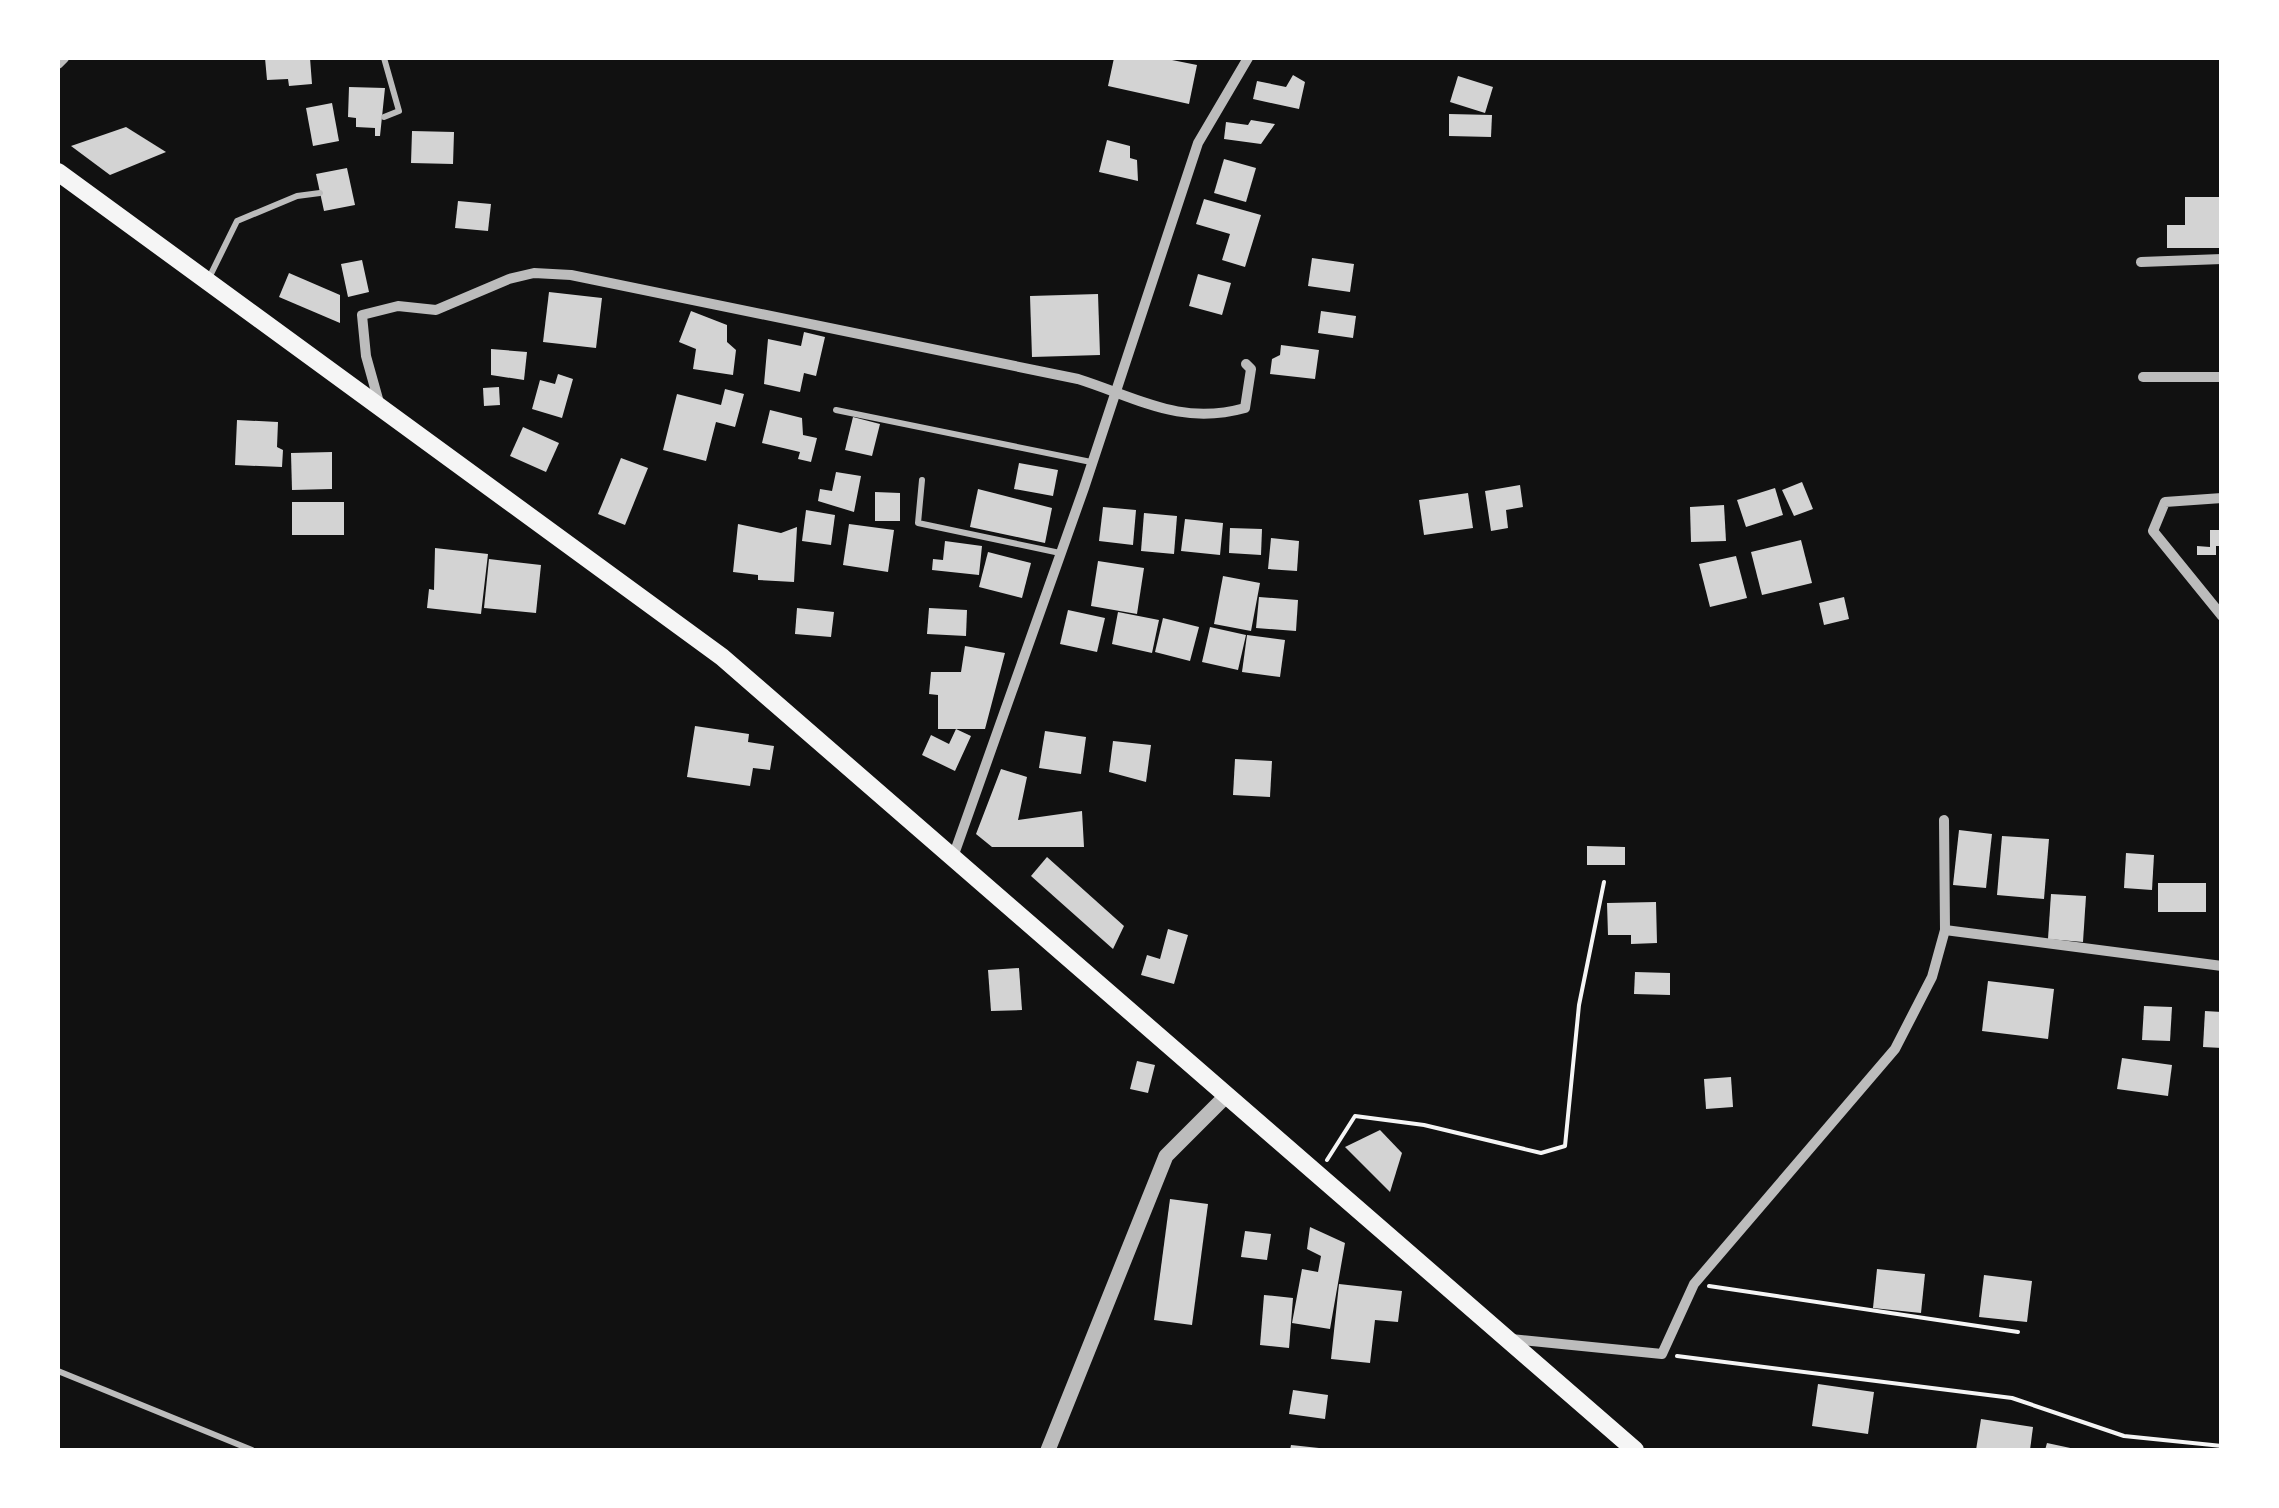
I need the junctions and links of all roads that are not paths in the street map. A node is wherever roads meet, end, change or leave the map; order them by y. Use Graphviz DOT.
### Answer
graph roads {
  1 [pos="64,58"];
  2 [pos="384,58"];
  3 [pos="1242,59"];
  4 [pos="58,64"];
  5 [pos="384,117"];
  6 [pos="58,172"];
  7 [pos="320,193"];
  8 [pos="2222,259"];
  9 [pos="2141,262"];
  10 [pos="208,281"];
  11 [pos="1246,364"];
  12 [pos="2222,377"];
  13 [pos="2142,378"];
  14 [pos="1116,391"];
  15 [pos="380,407"];
  16 [pos="836,410"];
  17 [pos="1093,462"];
  18 [pos="922,480"];
  19 [pos="2222,498"];
  20 [pos="1061,553"];
  21 [pos="2222,616"];
  22 [pos="1944,820"];
  23 [pos="952,858"];
  24 [pos="1945,930"];
  25 [pos="2222,966"];
  26 [pos="1224,1098"];
  27 [pos="1505,1338"];
  28 [pos="58,1371"];
  29 [pos="252,1450"];
  30 [pos="1048,1450"];
  31 [pos="1635,1450"];
  1 -- 4 [label="street"];
  2 -- 5 [label="lane"];
  3 -- 14 [label="street"];
  6 -- 10 [label="main road"];
  7 -- 10 [label="lane"];
  8 -- 9 [label="street"];
  10 -- 15 [label="main road"];
  11 -- 14 [label="street"];
  12 -- 13 [label="street"];
  14 -- 15 [label="street"];
  14 -- 17 [label="street"];
  15 -- 23 [label="main road"];
  16 -- 17 [label="lane"];
  17 -- 20 [label="street"];
  18 -- 20 [label="lane"];
  19 -- 21 [label="street"];
  20 -- 23 [label="street"];
  22 -- 24 [label="street"];
  23 -- 26 [label="main road"];
  24 -- 25 [label="street"];
  24 -- 27 [label="street"];
  26 -- 27 [label="main road"];
  26 -- 30 [label="street"];
  27 -- 31 [label="main road"];
  28 -- 29 [label="lane"];
}
